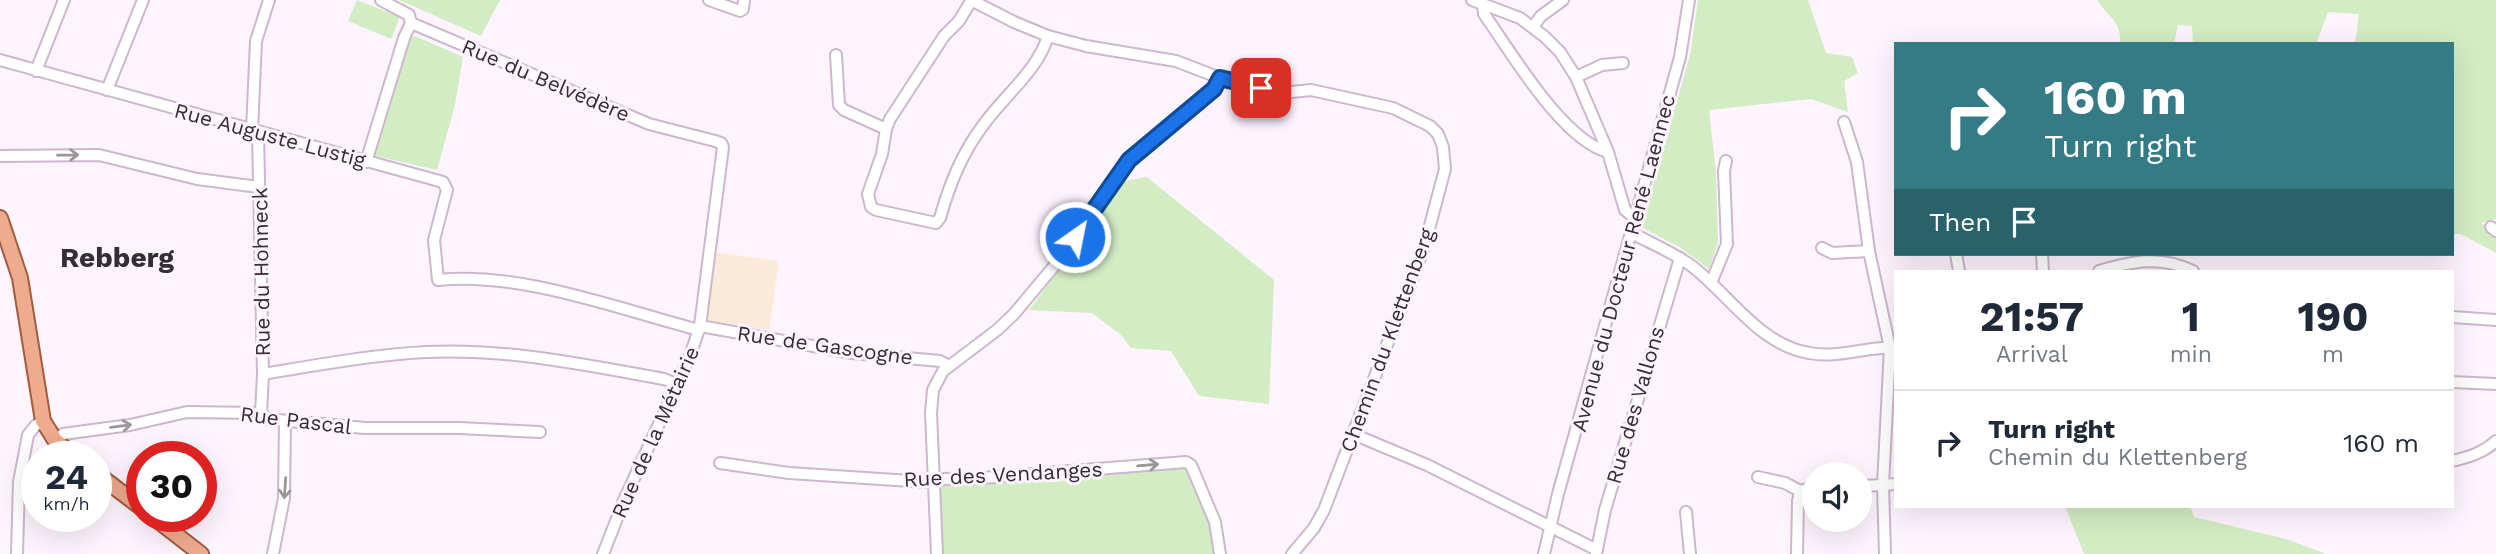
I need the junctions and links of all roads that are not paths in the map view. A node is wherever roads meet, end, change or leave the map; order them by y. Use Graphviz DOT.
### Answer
graph roads {
  1 [pos="64,0"];
  2 [pos="143,0"];
  3 [pos="269,0"];
  4 [pos="381,0"];
  5 [pos="709,0"];
  6 [pos="971,0"];
  7 [pos="1472,0"];
  8 [pos="1509,0"];
  9 [pos="1563,0"];
  10 [pos="1689,0"];
  11 [pos="744,4"];
  12 [pos="1483,6"];
  13 [pos="1505,12"];
  14 [pos="411,23"];
  15 [pos="1534,27"];
  16 [pos="1048,36"];
  17 [pos="836,55"];
  18 [pos="0,60"];
  19 [pos="1623,63"];
  20 [pos="36,71"];
  21 [pos="1576,77"];
  22 [pos="1220,78"];
  23 [pos="107,90"];
  24 [pos="1843,122"];
  25 [pos="886,129"];
  26 [pos="255,131"];
  27 [pos="721,143"];
  28 [pos="1608,152"];
  29 [pos="0,156"];
  30 [pos="1726,161"];
  31 [pos="366,162"];
  32 [pos="259,187"];
  33 [pos="0,218"];
  34 [pos="1636,219"];
  35 [pos="1632,233"];
  36 [pos="1822,248"];
  37 [pos="1869,251"];
  38 [pos="1679,258"];
  39 [pos="2103,270"];
  40 [pos="2190,270"];
  41 [pos="438,280"];
  42 [pos="1711,283"];
  43 [pos="2454,317"];
  44 [pos="2496,320"];
  45 [pos="700,328"];
  46 [pos="1893,348"];
  47 [pos="949,366"];
  48 [pos="263,374"];
  49 [pos="2454,382"];
  50 [pos="676,384"];
  51 [pos="2496,384"];
  52 [pos="261,413"];
  53 [pos="43,421"];
  54 [pos="285,421"];
  55 [pos="540,432"];
  56 [pos="1353,434"];
  57 [pos="55,440"];
  58 [pos="2496,441"];
  59 [pos="2454,460"];
  60 [pos="720,463"];
  61 [pos="1758,477"];
  62 [pos="934,480"];
  63 [pos="1894,484"];
  64 [pos="112,485"];
  65 [pos="1872,485"];
  66 [pos="1883,485"];
  67 [pos="1800,491"];
  68 [pos="126,496"];
  69 [pos="1686,512"];
  70 [pos="1551,526"];
  71 [pos="173,532"];
  72 [pos="1596,552"];
  73 [pos="17,554"];
  74 [pos="201,554"];
  75 [pos="273,554"];
  76 [pos="603,554"];
  77 [pos="937,554"];
  78 [pos="1220,554"];
  79 [pos="1292,554"];
  80 [pos="1545,554"];
  81 [pos="1690,554"];
  82 [pos="1797,554"];
  83 [pos="1885,554"];
  1 -- 20 [label="street"];
  2 -- 23 [label="street"];
  3 -- 26 [label="street"];
  4 -- 14 [label="street, Rue du Belvédère"];
  5 -- 11 [label="street"];
  6 -- 16 [label="street, Chemin du Klettenberg"];
  6 -- 25 [label="street"];
  7 -- 12 [label="street"];
  8 -- 13 [label="street"];
  9 -- 15 [label="street"];
  10 -- 34 [label="street, Avenue du Docteur René Laennec"];
  12 -- 13 [label="street"];
  12 -- 28 [label="street"];
  13 -- 15 [label="street"];
  14 -- 27 [label="street, Rue du Belvédère"];
  14 -- 31 [label="street"];
  15 -- 21 [label="street"];
  16 -- 22 [label="street, Chemin du Klettenberg"];
  16 -- 25 [label="street"];
  17 -- 25 [label="street"];
  18 -- 20 [label="street, Rue Auguste Lustig"];
  19 -- 21 [label="street"];
  20 -- 23 [label="street, Rue Auguste Lustig"];
  21 -- 28 [label="street"];
  22 -- 47 [label="street"];
  22 -- 56 [label="street, Chemin du Klettenberg"];
  23 -- 26 [label="street, Rue Auguste Lustig"];
  24 -- 37 [label="street"];
  26 -- 31 [label="street, Rue Auguste Lustig"];
  26 -- 32 [label="street, Rue du Hohneck"];
  27 -- 45 [label="street, Rue de la Métairie"];
  28 -- 34 [label="street"];
  29 -- 32 [label="street, one-way"];
  30 -- 42 [label="street"];
  31 -- 41 [label="street, Rue Auguste Lustig"];
  32 -- 48 [label="street, Rue du Hohneck"];
  33 -- 53 [label="main road"];
  34 -- 35 [label="street, Avenue du Docteur René Laennec"];
  35 -- 38 [label="street"];
  35 -- 70 [label="street, Avenue du Docteur René Laennec"];
  36 -- 37 [label="street"];
  37 -- 46 [label="street"];
  38 -- 42 [label="street"];
  38 -- 72 [label="street, Rue des Vallons"];
  39 -- 40 [label="street"];
  41 -- 45 [label="street, Rue de Gascogne"];
  42 -- 46 [label="street"];
  43 -- 44 [label="street"];
  45 -- 47 [label="street, Rue de Gascogne"];
  45 -- 50 [label="street, Rue de la Métairie"];
  46 -- 66 [label="street"];
  47 -- 62 [label="street"];
  48 -- 50 [label="street"];
  48 -- 52 [label="street, Rue du Hohneck"];
  49 -- 51 [label="street"];
  50 -- 76 [label="street, Rue de la Métairie"];
  52 -- 54 [label="street, Rue Pascal"];
  57 -- 52 [label="street, Rue Pascal, one-way"];
  53 -- 57 [label="main road"];
  53 -- 73 [label="street"];
  54 -- 55 [label="street, Rue Pascal"];
  54 -- 75 [label="street, one-way"];
  56 -- 70 [label="street"];
  56 -- 79 [label="street, Chemin du Klettenberg"];
  58 -- 59 [label="street"];
  60 -- 62 [label="street, Rue des Vendanges"];
  61 -- 67 [label="street"];
  62 -- 77 [label="street"];
  62 -- 78 [label="street, Rue des Vendanges, one-way"];
  63 -- 66 [label="street"];
  64 -- 68 [label="main road"];
  65 -- 66 [label="street"];
  66 -- 83 [label="street"];
  67 -- 82 [label="street"];
  69 -- 81 [label="street"];
  70 -- 72 [label="street"];
  70 -- 80 [label="street, Avenue du Docteur René Laennec"];
  71 -- 74 [label="main road"];
}
